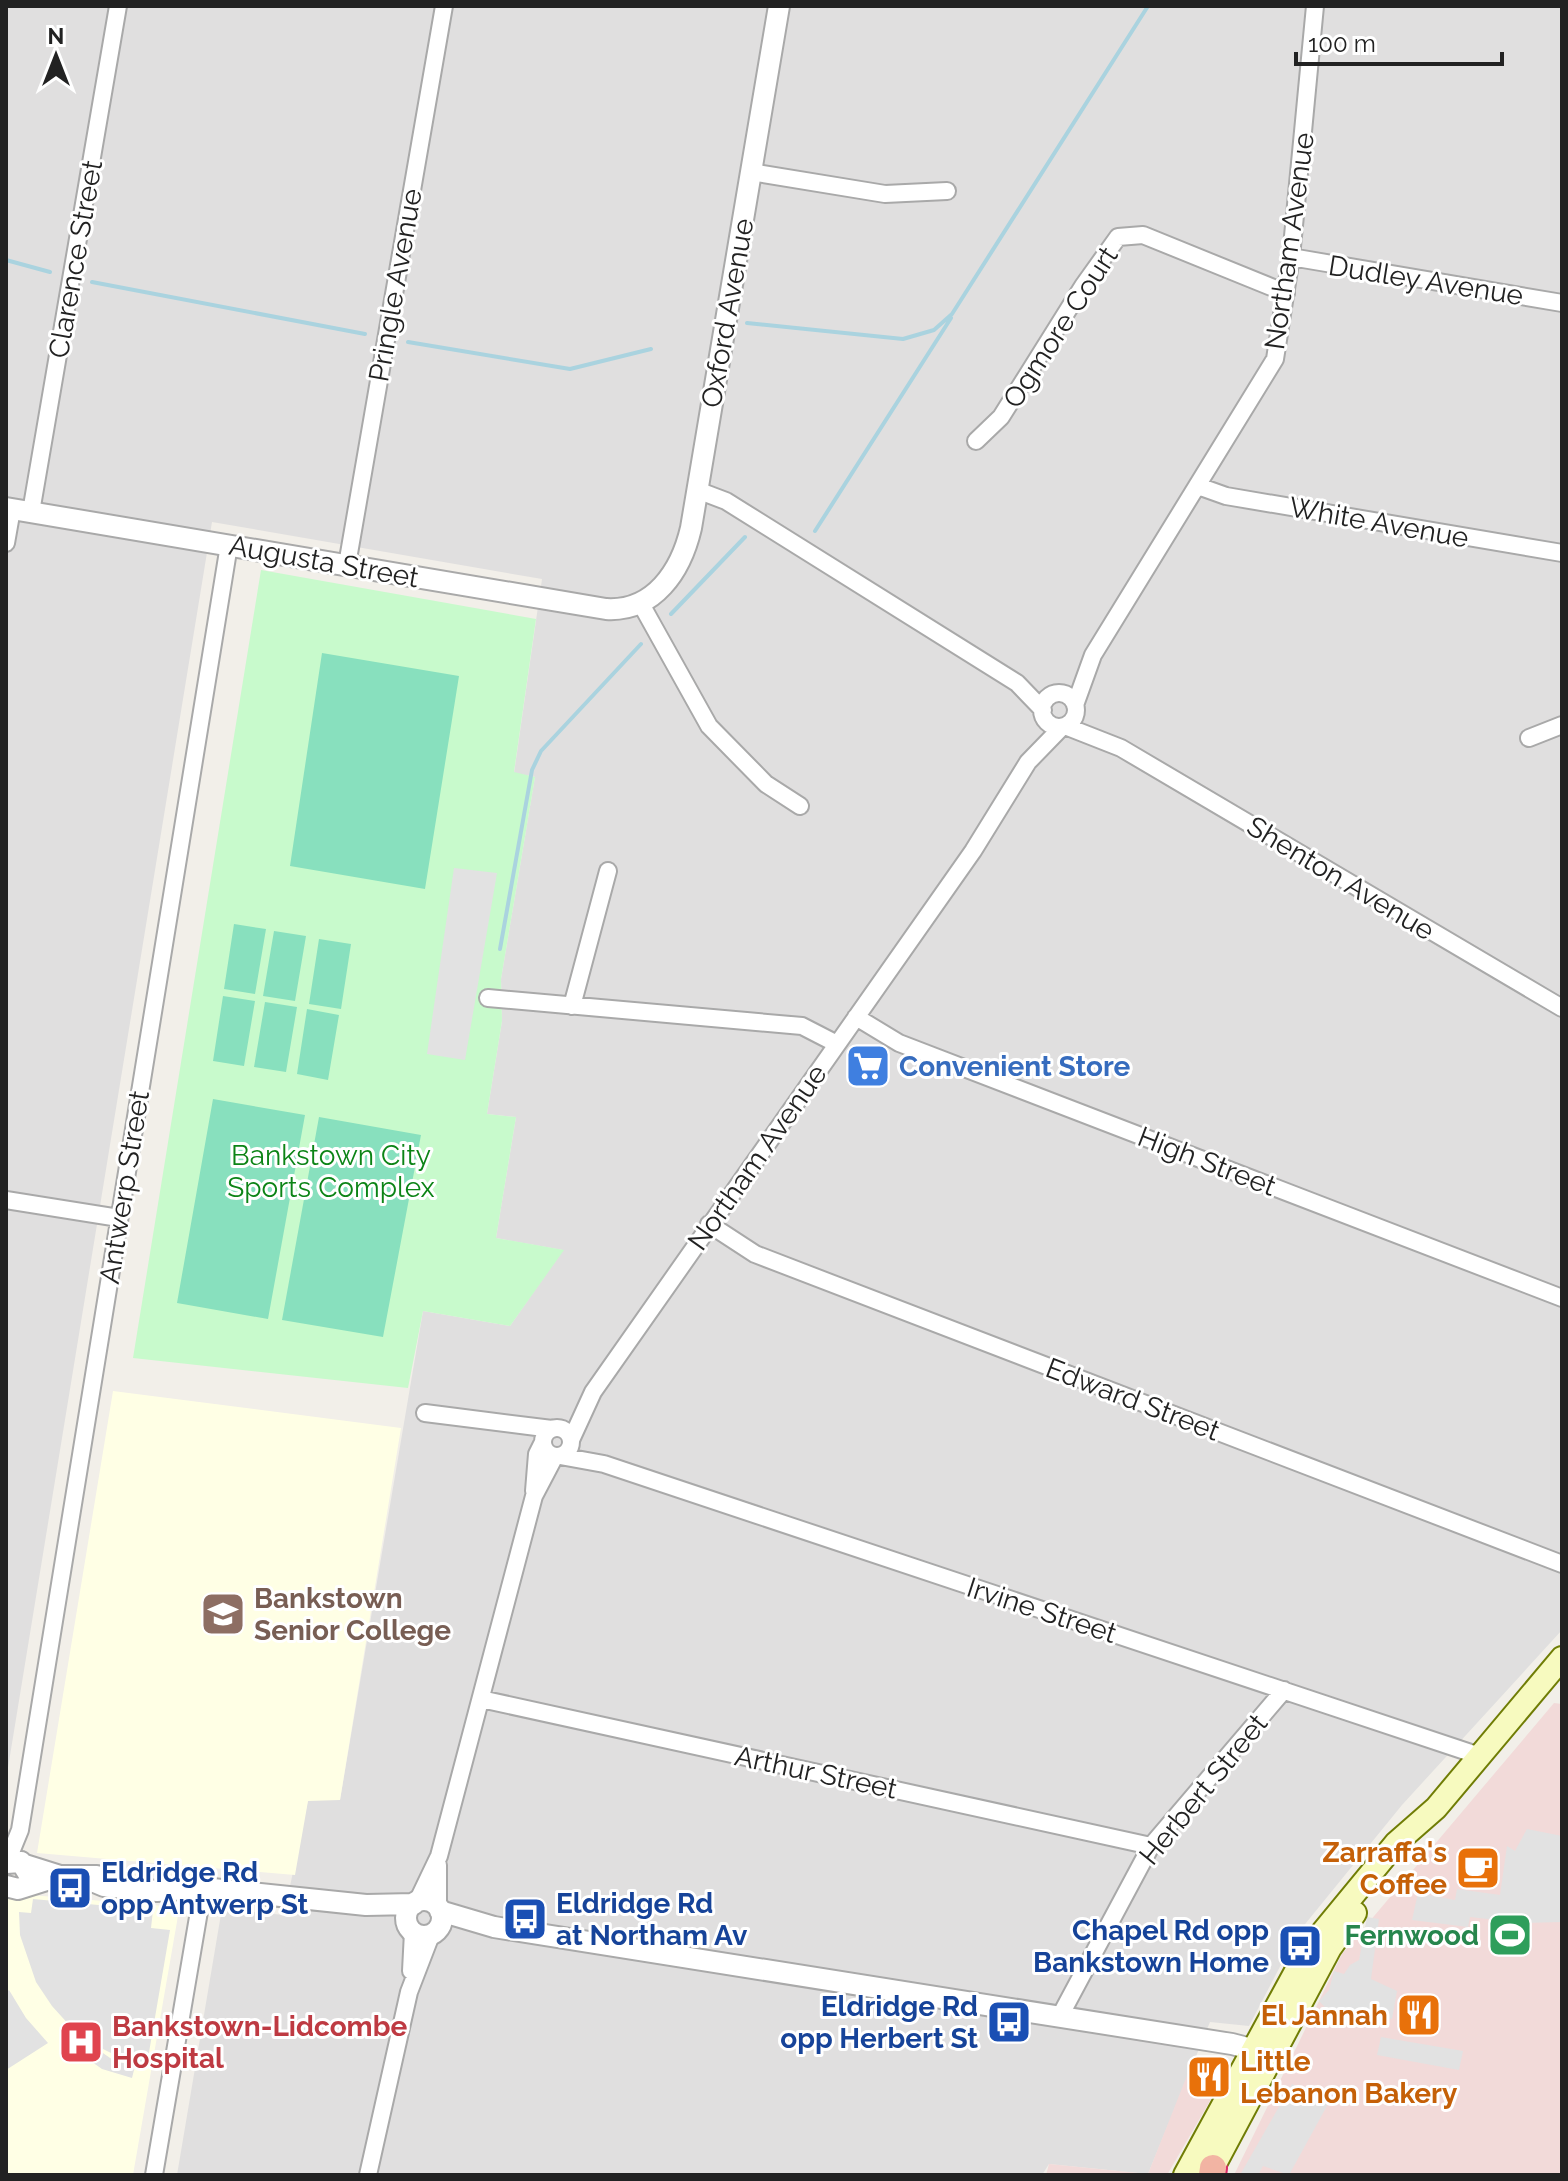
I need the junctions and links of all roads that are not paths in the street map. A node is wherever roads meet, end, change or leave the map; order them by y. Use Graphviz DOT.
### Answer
graph roads {
  1 [pos="118,6"];
  2 [pos="444,6"];
  3 [pos="779,6"];
  4 [pos="1318,10"];
  5 [pos="751,172"];
  6 [pos="947,191"];
  7 [pos="1291,257"];
  8 [pos="1286,293"];
  9 [pos="1562,303"];
  10 [pos="976,441"];
  11 [pos="1198,486"];
  12 [pos="697,490"];
  13 [pos="16,509"];
  14 [pos="6,543"];
  15 [pos="229,545"];
  16 [pos="1562,553"];
  17 [pos="347,565"];
  18 [pos="641,604"];
  19 [pos="1093,655"];
  20 [pos="1017,683"];
  21 [pos="1057,694"];
  22 [pos="1076,707"];
  23 [pos="1043,711"];
  24 [pos="1562,725"];
  25 [pos="1063,726"];
  26 [pos="1529,738"];
  27 [pos="1121,748"];
  28 [pos="1028,762"];
  29 [pos="800,806"];
  30 [pos="608,871"];
  31 [pos="488,998"];
  32 [pos="572,1006"];
  33 [pos="1562,1008"];
  34 [pos="856,1017"];
  35 [pos="837,1044"];
  36 [pos="6,1200"];
  37 [pos="119,1218"];
  38 [pos="709,1224"];
  39 [pos="1562,1298"];
  40 [pos="593,1392"];
  41 [pos="425,1413"];
  42 [pos="549,1435"];
  43 [pos="572,1441"];
  44 [pos="558,1456"];
  45 [pos="604,1464"];
  46 [pos="534,1496"];
  47 [pos="1562,1564"];
  48 [pos="1562,1658"];
  49 [pos="1284,1690"];
  50 [pos="481,1699"];
  51 [pos="1480,1756"];
  52 [pos="1151,1846"];
  53 [pos="439,1856"];
  54 [pos="15,1871"];
  55 [pos="203,1888"];
  56 [pos="416,1903"];
  57 [pos="366,1905"];
  58 [pos="428,1923"];
  59 [pos="1059,2018"];
  60 [pos="1263,2052"];
  61 [pos="1212,2173"];
  62 [pos="154,2175"];
  63 [pos="368,2175"];
  64 [pos="1185,2175"];
  1 -- 13 [label="street, Clarence Street"];
  2 -- 17 [label="street, Pringle Avenue"];
  3 -- 5 [label="street, Oxford Avenue"];
  4 -- 7 [label="street, Northam Avenue"];
  5 -- 6 [label="street"];
  5 -- 12 [label="street, Oxford Avenue"];
  7 -- 8 [label="street, Northam Avenue"];
  7 -- 9 [label="street, Dudley Avenue"];
  8 -- 10 [label="street, Ogmore Court"];
  8 -- 11 [label="street, Northam Avenue"];
  11 -- 16 [label="street, White Avenue"];
  11 -- 19 [label="street, Northam Avenue"];
  12 -- 18 [label="street, Oxford Avenue"];
  12 -- 20 [label="street"];
  13 -- 14 [label="street, Clarence Street"];
  13 -- 15 [label="street, Augusta Street"];
  15 -- 17 [label="street, Augusta Street"];
  15 -- 37 [label="street, Antwerp Street"];
  17 -- 18 [label="street, Augusta Street"];
  18 -- 29 [label="street"];
  19 -- 21 [label="street, Northam Avenue"];
  19 -- 22 [label="street, Northam Avenue"];
  20 -- 21 [label="street"];
  20 -- 23 [label="street"];
  21 -- 22 [label="street"];
  21 -- 23 [label="street"];
  22 -- 25 [label="street"];
  22 -- 27 [label="street, Shenton Avenue"];
  23 -- 25 [label="street"];
  23 -- 28 [label="street, Northam Avenue"];
  24 -- 26 [label="street"];
  25 -- 27 [label="street, Shenton Avenue"];
  25 -- 28 [label="street, Northam Avenue"];
  27 -- 33 [label="street, Shenton Avenue"];
  28 -- 34 [label="street, Northam Avenue"];
  30 -- 32 [label="street"];
  31 -- 32 [label="street"];
  32 -- 35 [label="street"];
  34 -- 35 [label="street, Northam Avenue"];
  34 -- 39 [label="street, High Street"];
  35 -- 38 [label="street, Northam Avenue"];
  36 -- 37 [label="street"];
  37 -- 54 [label="street, Antwerp Street"];
  38 -- 40 [label="street, Northam Avenue"];
  38 -- 47 [label="street, Edward Street"];
  40 -- 42 [label="street, Northam Avenue"];
  40 -- 43 [label="street, Northam Avenue"];
  41 -- 42 [label="street"];
  42 -- 43 [label="street"];
  42 -- 44 [label="street"];
  42 -- 46 [label="street"];
  43 -- 44 [label="street"];
  43 -- 45 [label="street, Irvine Street"];
  44 -- 45 [label="street, Irvine Street"];
  44 -- 46 [label="street"];
  45 -- 49 [label="street, Irvine Street"];
  46 -- 50 [label="street"];
  48 -- 51 [label="main road"];
  49 -- 51 [label="street, Irvine Street"];
  49 -- 52 [label="street, Herbert Street"];
  50 -- 52 [label="street, Arthur Street"];
  50 -- 53 [label="street"];
  51 -- 60 [label="main road"];
  52 -- 59 [label="street, Herbert Street"];
  53 -- 56 [label="street"];
  53 -- 58 [label="street"];
  54 -- 55 [label="street"];
  55 -- 57 [label="street"];
  55 -- 62 [label="street"];
  56 -- 57 [label="street"];
  56 -- 58 [label="street"];
  57 -- 58 [label="street"];
  58 -- 59 [label="street"];
  58 -- 63 [label="street"];
  59 -- 60 [label="street"];
  60 -- 61 [label="main road"];
  60 -- 64 [label="main road"];
}
